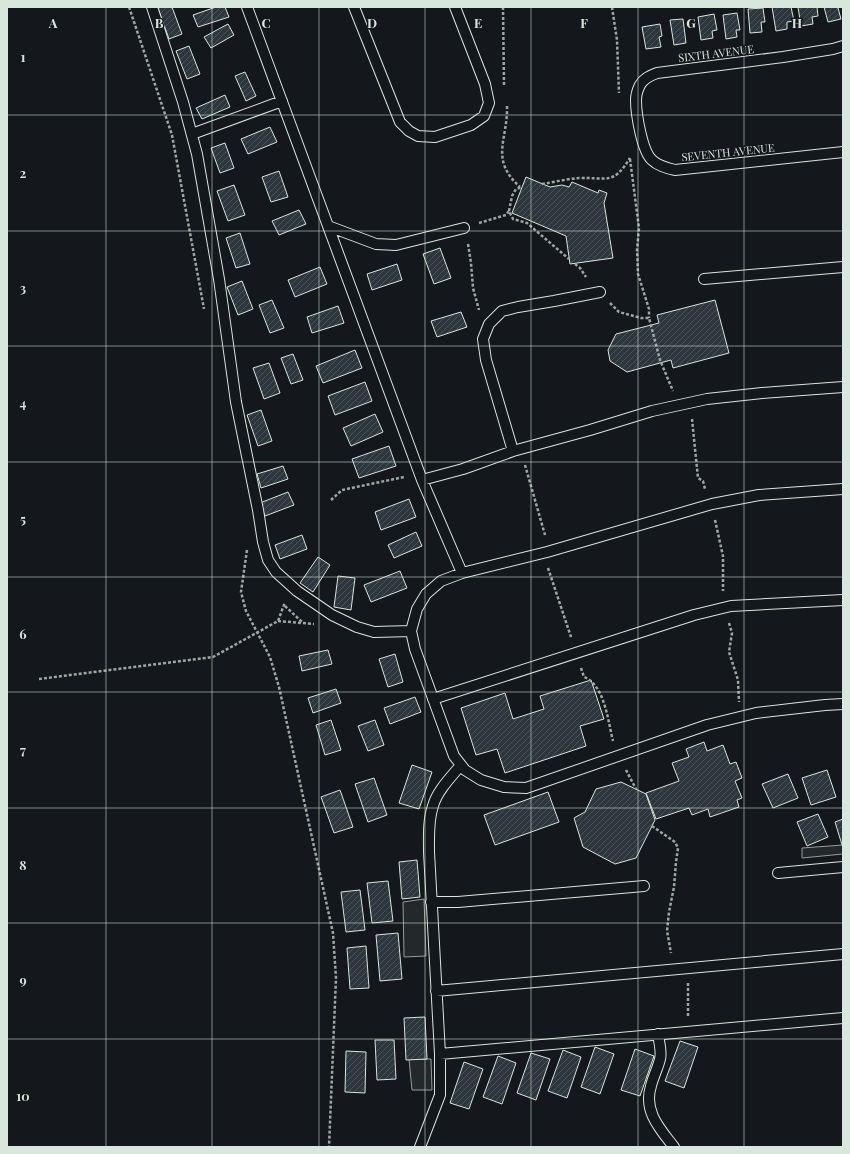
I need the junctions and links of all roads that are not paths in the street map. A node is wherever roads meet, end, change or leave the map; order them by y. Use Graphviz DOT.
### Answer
graph roads {
  1 [pos="152,7"];
  2 [pos="248,7"];
  3 [pos="354,7"];
  4 [pos="455,7"];
  5 [pos="843,46"];
  6 [pos="282,101"];
  7 [pos="639,128"];
  8 [pos="192,134"];
  9 [pos="843,152"];
  10 [pos="328,226"];
  11 [pos="464,228"];
  12 [pos="843,267"];
  13 [pos="704,279"];
  14 [pos="600,292"];
  15 [pos="843,387"];
  16 [pos="516,450"];
  17 [pos="421,477"];
  18 [pos="843,489"];
  19 [pos="462,573"];
  20 [pos="843,600"];
  21 [pos="411,631"];
  22 [pos="433,699"];
  23 [pos="843,704"];
  24 [pos="461,765"];
  25 [pos="843,867"];
  26 [pos="778,873"];
  27 [pos="644,886"];
  28 [pos="431,902"];
  29 [pos="843,954"];
  30 [pos="436,991"];
  31 [pos="843,1018"];
  32 [pos="658,1034"];
  33 [pos="440,1054"];
  34 [pos="420,1147"];
  35 [pos="674,1147"];
  1 -- 8 [label="lane"];
  2 -- 6 [label="lane"];
  3 -- 4 [label="lane"];
  5 -- 7 [label="lane, SIXTH AVENUE"];
  6 -- 8 [label="lane"];
  6 -- 10 [label="lane"];
  7 -- 9 [label="lane, SEVENTH AVENUE"];
  8 -- 21 [label="lane"];
  10 -- 11 [label="lane"];
  10 -- 17 [label="lane"];
  12 -- 13 [label="lane"];
  14 -- 16 [label="lane"];
  15 -- 16 [label="lane"];
  16 -- 17 [label="lane"];
  17 -- 19 [label="lane"];
  18 -- 19 [label="lane"];
  19 -- 21 [label="lane"];
  20 -- 22 [label="lane"];
  21 -- 22 [label="lane"];
  22 -- 24 [label="lane"];
  23 -- 24 [label="lane"];
  24 -- 28 [label="lane"];
  25 -- 26 [label="lane"];
  27 -- 28 [label="lane"];
  28 -- 30 [label="lane"];
  29 -- 30 [label="lane"];
  30 -- 33 [label="lane"];
  31 -- 32 [label="lane"];
  32 -- 33 [label="lane"];
  32 -- 35 [label="lane"];
  33 -- 34 [label="lane"];
}
